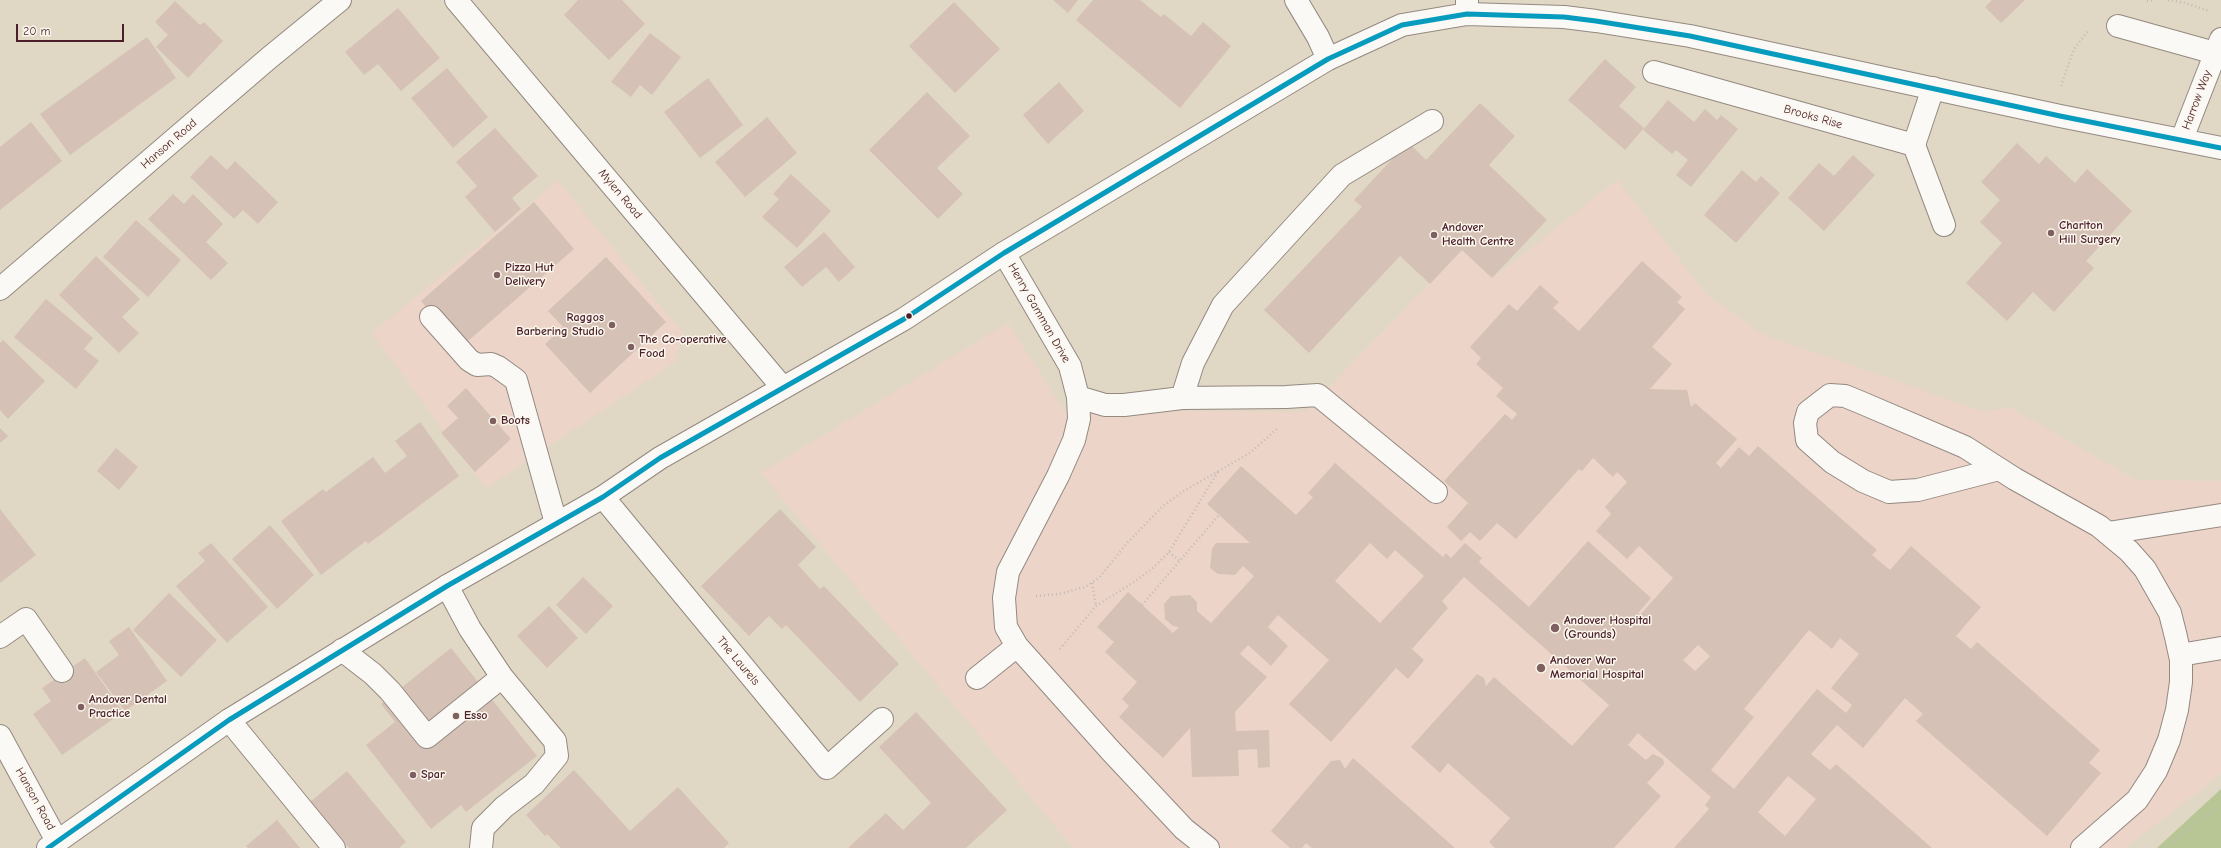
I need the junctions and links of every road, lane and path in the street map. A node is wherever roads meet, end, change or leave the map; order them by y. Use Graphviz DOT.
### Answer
graph roads {
  1 [pos="340,0"];
  2 [pos="456,0"];
  3 [pos="1296,0"];
  4 [pos="2155,0"];
  5 [pos="2168,0"];
  6 [pos="2139,3"];
  7 [pos="1467,7"];
  8 [pos="2211,12"];
  9 [pos="2118,26"];
  10 [pos="2093,27"];
  11 [pos="2218,46"];
  12 [pos="1328,59"];
  13 [pos="1654,72"];
  14 [pos="1933,88"];
  15 [pos="2057,115"];
  16 [pos="1432,121"];
  17 [pos="2182,139"];
  18 [pos="1914,145"];
  19 [pos="2221,148"];
  20 [pos="1944,225"];
  21 [pos="1004,253"];
  22 [pos="0,289"];
  23 [pos="431,317"];
  24 [pos="784,388"];
  25 [pos="1078,397"];
  26 [pos="1182,398"];
  27 [pos="1286,398"];
  28 [pos="1999,468"];
  29 [pos="1219,470"];
  30 [pos="1436,492"];
  31 [pos="603,497"];
  32 [pos="1219,515"];
  33 [pos="2221,515"];
  34 [pos="556,523"];
  35 [pos="2108,533"];
  36 [pos="1169,552"];
  37 [pos="1180,561"];
  38 [pos="1092,583"];
  39 [pos="447,586"];
  40 [pos="1004,598"];
  41 [pos="1142,604"];
  42 [pos="1096,606"];
  43 [pos="0,637"];
  44 [pos="1016,646"];
  45 [pos="2221,648"];
  46 [pos="342,650"];
  47 [pos="2180,655"];
  48 [pos="62,671"];
  49 [pos="1042,674"];
  50 [pos="502,676"];
  51 [pos="977,678"];
  52 [pos="229,720"];
  53 [pos="882,720"];
  54 [pos="0,736"];
  55 [pos="2221,805"];
  56 [pos="53,844"];
  57 [pos="334,848"];
  58 [pos="480,848"];
  59 [pos="1208,848"];
  60 [pos="2082,848"];
  61 [pos="2165,848"];
  1 -- 22 [label="street, Hanson Road"];
  2 -- 24 [label="street, Mylen Road"];
  3 -- 12 [label="street"];
  4 -- 6 [label="path"];
  5 -- 8 [label="path"];
  7 -- 12 [label="street"];
  7 -- 14 [label="street"];
  9 -- 11 [label="street"];
  10 -- 15 [label="path"];
  11 -- 17 [label="street, Harrow Way"];
  12 -- 21 [label="street"];
  13 -- 18 [label="street, Brooks Rise"];
  14 -- 15 [label="street"];
  14 -- 18 [label="street"];
  15 -- 17 [label="street"];
  16 -- 26 [label="street"];
  17 -- 19 [label="street"];
  18 -- 20 [label="street"];
  21 -- 24 [label="street"];
  21 -- 25 [label="street, Henry Gamman Drive"];
  23 -- 34 [label="street"];
  24 -- 31 [label="street"];
  25 -- 26 [label="street"];
  25 -- 40 [label="street, Henry Gamman Drive"];
  26 -- 27 [label="street"];
  27 -- 29 [label="path"];
  27 -- 30 [label="street"];
  28 -- 28 [label="street"];
  28 -- 35 [label="street"];
  29 -- 36 [label="path"];
  29 -- 38 [label="path"];
  31 -- 34 [label="street"];
  31 -- 53 [label="street, The Laurels"];
  32 -- 37 [label="path"];
  33 -- 35 [label="street"];
  34 -- 39 [label="street"];
  35 -- 47 [label="street"];
  36 -- 37 [label="path"];
  36 -- 42 [label="path"];
  37 -- 41 [label="path"];
  38 -- 40 [label="path"];
  38 -- 42 [label="path"];
  39 -- 46 [label="street"];
  39 -- 50 [label="street"];
  40 -- 44 [label="street, Henry Gamman Drive"];
  42 -- 49 [label="path"];
  43 -- 48 [label="street"];
  44 -- 49 [label="street, Henry Gamman Drive"];
  44 -- 51 [label="street"];
  45 -- 47 [label="street"];
  46 -- 50 [label="street"];
  46 -- 52 [label="street"];
  47 -- 60 [label="street"];
  49 -- 59 [label="street, Henry Gamman Drive"];
  50 -- 58 [label="street"];
  52 -- 56 [label="street"];
  52 -- 57 [label="street"];
  54 -- 56 [label="street, Hanson Road"];
  55 -- 61 [label="path"];
}
